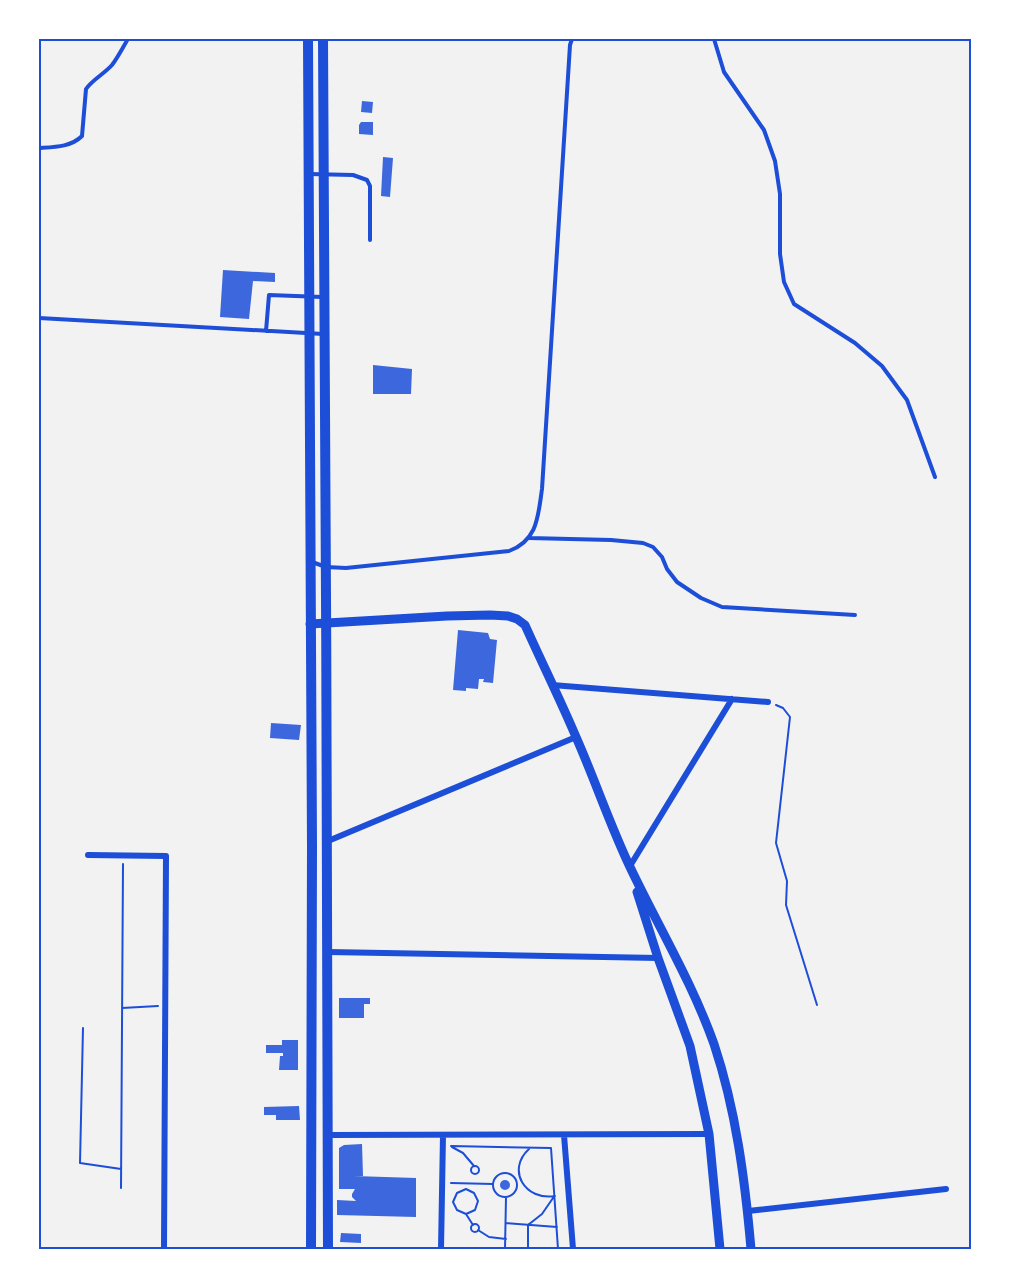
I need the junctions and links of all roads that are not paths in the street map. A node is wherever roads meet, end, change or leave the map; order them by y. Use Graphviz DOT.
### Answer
graph roads {
  1 [pos="128,39"];
  2 [pos="308,39"];
  3 [pos="323,39"];
  4 [pos="572,39"];
  5 [pos="714,39"];
  6 [pos="308,63"];
  7 [pos="323,64"];
  8 [pos="39,148"];
  9 [pos="324,173"];
  10 [pos="308,174"];
  11 [pos="370,240"];
  12 [pos="309,297"];
  13 [pos="324,297"];
  14 [pos="40,319"];
  15 [pos="266,331"];
  16 [pos="309,333"];
  17 [pos="324,334"];
  18 [pos="935,477"];
  19 [pos="528,538"];
  20 [pos="310,560"];
  21 [pos="326,567"];
  22 [pos="855,615"];
  23 [pos="326,623"];
  24 [pos="310,624"];
  25 [pos="552,685"];
  26 [pos="732,699"];
  27 [pos="768,702"];
  28 [pos="576,737"];
  29 [pos="328,841"];
  30 [pos="88,855"];
  31 [pos="630,866"];
  32 [pos="328,952"];
  33 [pos="658,958"];
  34 [pos="709,1134"];
  35 [pos="328,1135"];
  36 [pos="443,1135"];
  37 [pos="564,1135"];
  38 [pos="946,1190"];
  39 [pos="748,1211"];
  40 [pos="164,1249"];
  41 [pos="311,1249"];
  42 [pos="328,1249"];
  43 [pos="441,1249"];
  44 [pos="573,1249"];
  45 [pos="720,1249"];
  46 [pos="751,1249"];
  1 -- 8 [label="lane"];
  2 -- 6 [label="main road"];
  3 -- 7 [label="main road"];
  4 -- 19 [label="lane"];
  5 -- 18 [label="lane"];
  6 -- 7 [label="main road"];
  6 -- 10 [label="main road"];
  7 -- 9 [label="main road"];
  9 -- 10 [label="lane"];
  9 -- 11 [label="lane"];
  9 -- 13 [label="main road"];
  10 -- 12 [label="main road"];
  12 -- 13 [label="lane"];
  12 -- 15 [label="lane"];
  12 -- 16 [label="main road"];
  13 -- 17 [label="main road"];
  14 -- 15 [label="lane"];
  15 -- 16 [label="lane"];
  16 -- 17 [label="lane"];
  16 -- 20 [label="main road"];
  17 -- 21 [label="main road"];
  19 -- 21 [label="lane"];
  19 -- 22 [label="lane"];
  20 -- 21 [label="lane"];
  20 -- 24 [label="main road"];
  21 -- 23 [label="main road"];
  23 -- 24 [label="street"];
  23 -- 25 [label="street"];
  23 -- 29 [label="main road"];
  24 -- 41 [label="main road"];
  25 -- 26 [label="street"];
  25 -- 28 [label="street"];
  26 -- 27 [label="street"];
  26 -- 31 [label="street"];
  28 -- 29 [label="street"];
  28 -- 31 [label="street"];
  29 -- 32 [label="main road"];
  30 -- 40 [label="street"];
  31 -- 33 [label="street"];
  31 -- 39 [label="street"];
  32 -- 33 [label="street"];
  32 -- 35 [label="main road"];
  33 -- 34 [label="street"];
  34 -- 37 [label="street"];
  34 -- 45 [label="street"];
  35 -- 36 [label="street"];
  35 -- 42 [label="main road"];
  36 -- 37 [label="street"];
  36 -- 43 [label="street"];
  37 -- 44 [label="street"];
  38 -- 39 [label="street"];
  39 -- 46 [label="street"];
}
